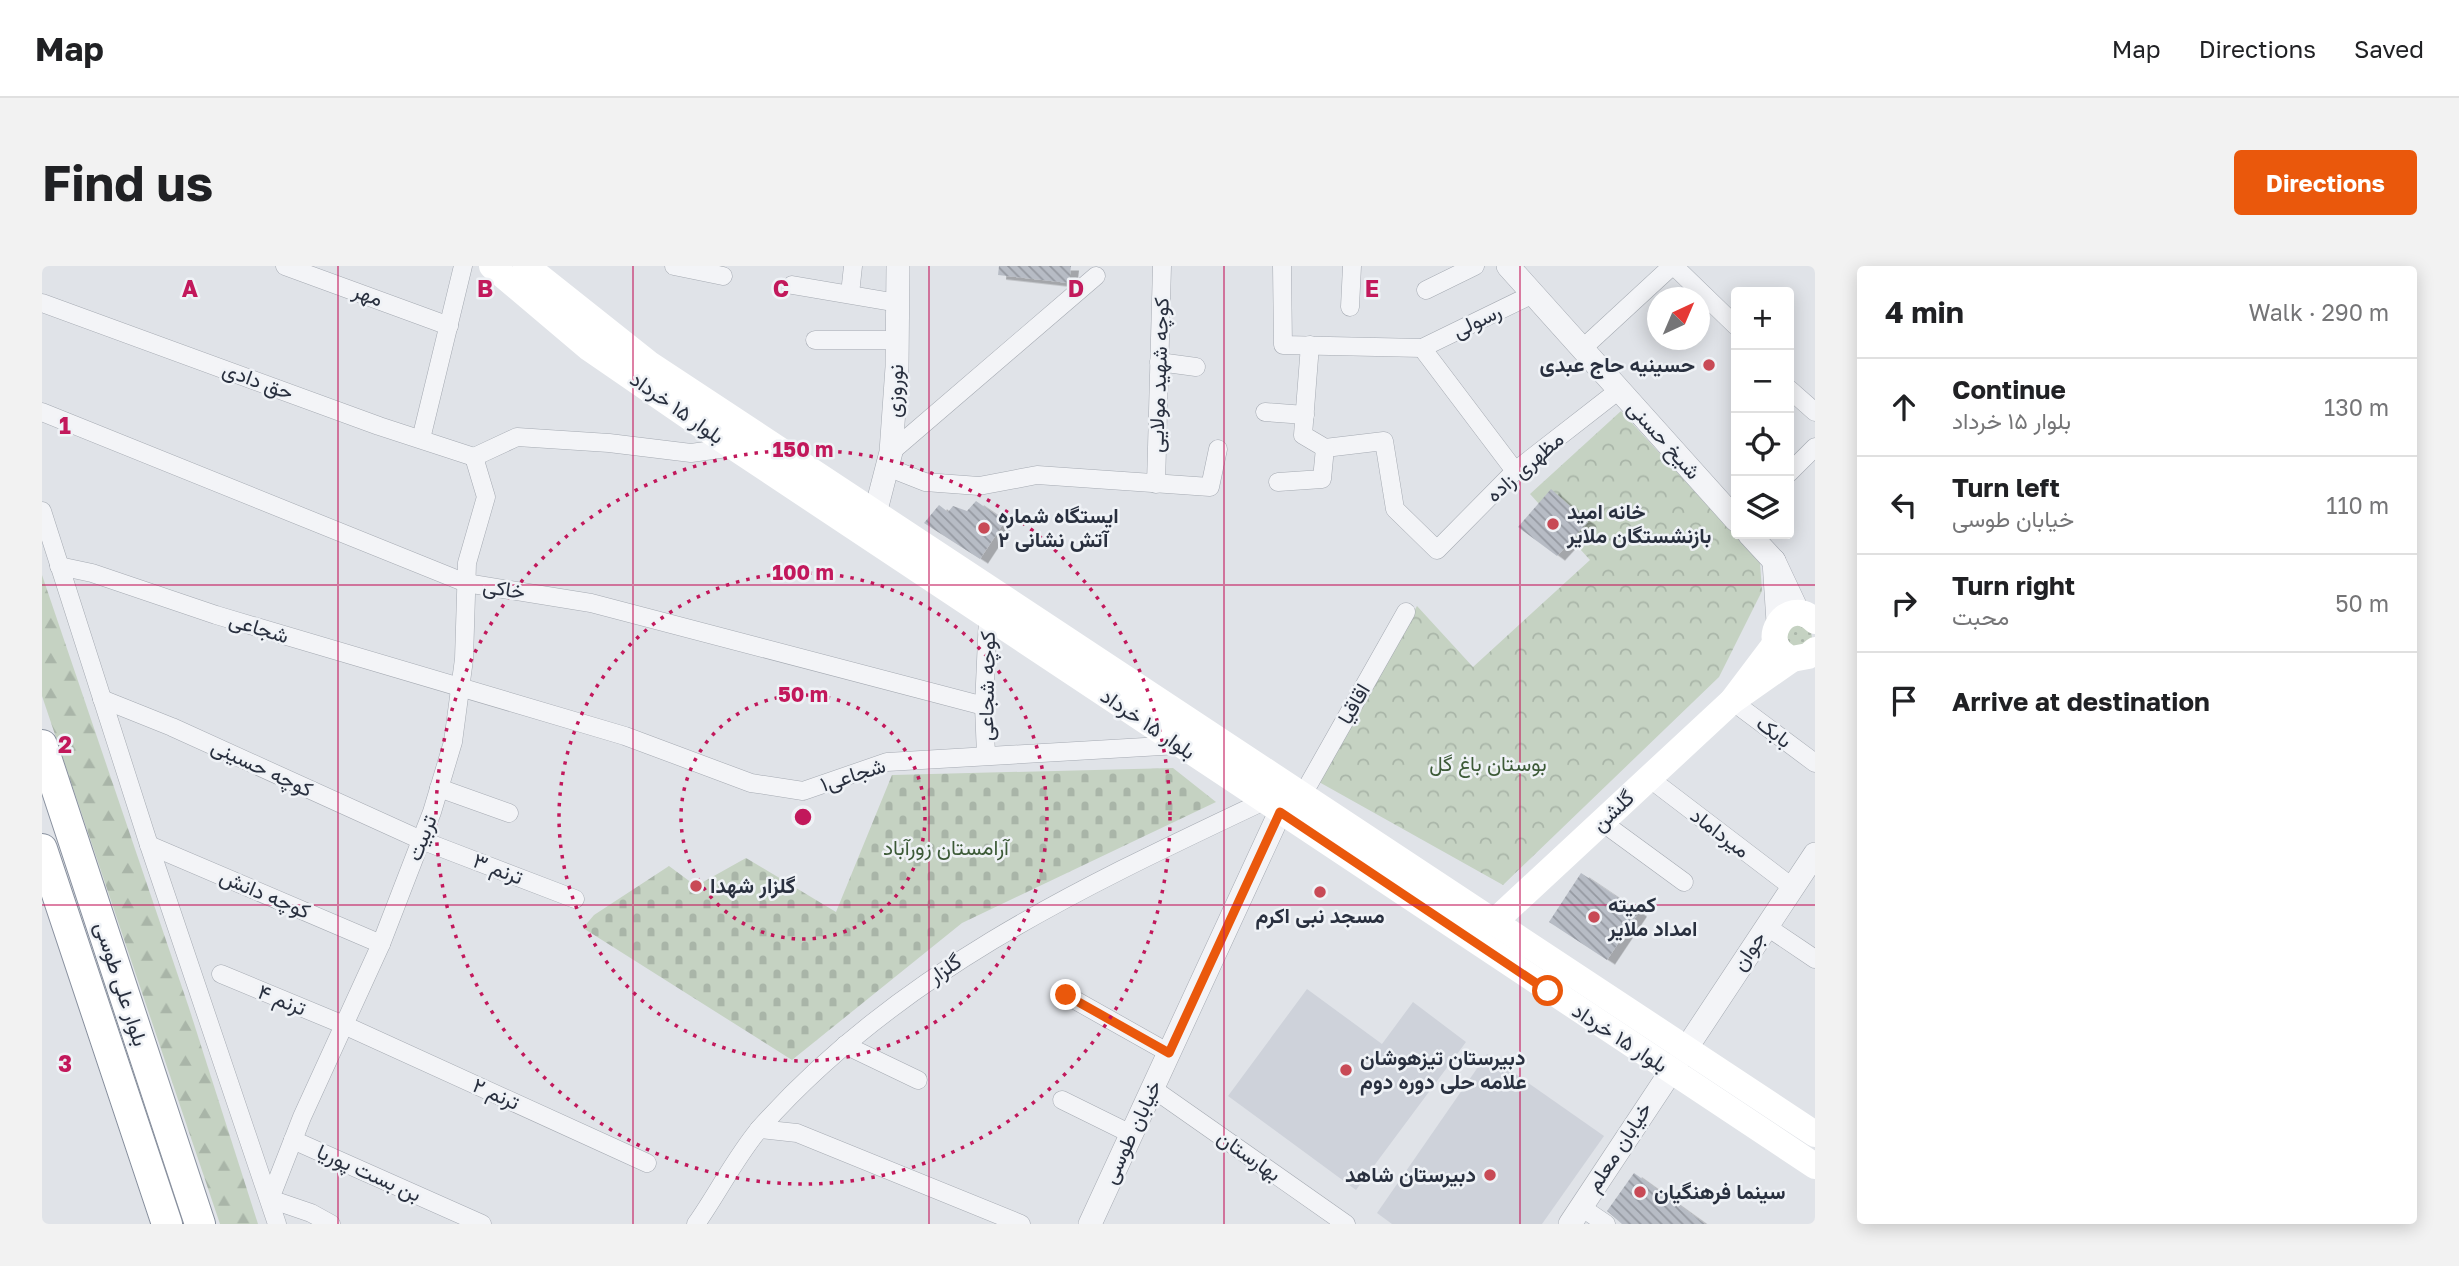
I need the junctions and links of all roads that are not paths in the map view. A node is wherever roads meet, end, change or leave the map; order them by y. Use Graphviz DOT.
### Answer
graph roads {
  1 [pos="285,266"];
  2 [pos="463,266"];
  3 [pos="492,266"];
  4 [pos="526,266"];
  5 [pos="674,266"];
  6 [pos="853,266"];
  7 [pos="898,266"];
  8 [pos="1162,266"];
  9 [pos="1282,266"];
  10 [pos="1352,266"];
  11 [pos="1475,266"];
  12 [pos="1508,266"];
  13 [pos="1682,269"];
  14 [pos="723,276"];
  15 [pos="1096,276"];
  16 [pos="792,285"];
  17 [pos="1426,290"];
  18 [pos="850,294"];
  19 [pos="1533,294"];
  20 [pos="42,303"];
  21 [pos="898,303"];
  22 [pos="1350,307"];
  23 [pos="1731,321"];
  24 [pos="449,326"];
  25 [pos="815,340"];
  26 [pos="897,340"];
  27 [pos="1310,345"];
  28 [pos="1422,348"];
  29 [pos="1582,349"];
  30 [pos="1159,362"];
  31 [pos="1196,367"];
  32 [pos="1619,390"];
  33 [pos="1794,393"];
  34 [pos="1814,411"];
  35 [pos="42,412"];
  36 [pos="1265,412"];
  37 [pos="1305,415"];
  38 [pos="421,439"];
  39 [pos="734,447"];
  40 [pos="1815,447"];
  41 [pos="1325,448"];
  42 [pos="1218,449"];
  43 [pos="474,457"];
  44 [pos="889,460"];
  45 [pos="1794,469"];
  46 [pos="1515,471"];
  47 [pos="1278,482"];
  48 [pos="1156,484"];
  49 [pos="42,512"];
  50 [pos="875,514"];
  51 [pos="1731,514"];
  52 [pos="1754,539"];
  53 [pos="59,566"];
  54 [pos="948,576"];
  55 [pos="466,583"];
  56 [pos="1406,612"];
  57 [pos="988,617"];
  58 [pos="1800,639"];
  59 [pos="460,688"];
  60 [pos="102,698"];
  61 [pos="1732,701"];
  62 [pos="984,706"];
  63 [pos="42,745"];
  64 [pos="1179,745"];
  65 [pos="986,755"];
  66 [pos="1815,763"];
  67 [pos="1649,778"];
  68 [pos="439,788"];
  69 [pos="1302,796"];
  70 [pos="1272,807"];
  71 [pos="509,813"];
  72 [pos="1602,822"];
  73 [pos="421,840"];
  74 [pos="149,845"];
  75 [pos="42,849"];
  76 [pos="1815,853"];
  77 [pos="1684,882"];
  78 [pos="1792,887"];
  79 [pos="575,899"];
  80 [pos="1494,922"];
  81 [pos="1766,926"];
  82 [pos="381,944"];
  83 [pos="1815,959"];
  84 [pos="221,974"];
  85 [pos="1066,995"];
  86 [pos="344,1025"];
  87 [pos="845,1045"];
  88 [pos="1684,1048"];
  89 [pos="1169,1053"];
  90 [pos="1669,1071"];
  91 [pos="918,1080"];
  92 [pos="1152,1088"];
  93 [pos="1062,1100"];
  94 [pos="759,1129"];
  95 [pos="1131,1134"];
  96 [pos="1815,1135"];
  97 [pos="293,1140"];
  98 [pos="647,1163"];
  99 [pos="1815,1166"];
  100 [pos="270,1199"];
  101 [pos="1575,1215"];
  102 [pos="167,1224"];
  103 [pos="200,1224"];
  104 [pos="278,1224"];
  105 [pos="331,1224"];
  106 [pos="482,1224"];
  107 [pos="696,1224"];
  108 [pos="1021,1224"];
  109 [pos="1090,1224"];
  110 [pos="1346,1224"];
  111 [pos="1606,1224"];
  1 -- 24 [label="street, مهر"];
  2 -- 24 [label="street"];
  3 -- 39 [label="main road, بلوار ۱۵ خرداد"];
  4 -- 50 [label="main road, بلوار ۱۵ خرداد"];
  5 -- 14 [label="street"];
  6 -- 18 [label="street"];
  7 -- 21 [label="street, نوروزی"];
  8 -- 30 [label="street, کوچه شهید مولایی"];
  9 -- 27 [label="street"];
  10 -- 22 [label="street"];
  11 -- 17 [label="street"];
  12 -- 19 [label="street, شیخ حسنی"];
  13 -- 23 [label="street"];
  13 -- 29 [label="street"];
  15 -- 44 [label="street"];
  16 -- 18 [label="street"];
  18 -- 21 [label="street"];
  19 -- 28 [label="street, رسولی"];
  19 -- 29 [label="street, شیخ حسنی"];
  20 -- 38 [label="street, حق دادی"];
  21 -- 26 [label="street, نوروزی"];
  24 -- 38 [label="street"];
  25 -- 26 [label="street"];
  26 -- 44 [label="street, نوروزی"];
  27 -- 28 [label="street"];
  27 -- 37 [label="street"];
  28 -- 46 [label="street"];
  29 -- 32 [label="street, شیخ حسنی"];
  30 -- 31 [label="street"];
  30 -- 48 [label="street, کوچه شهید مولایی"];
  32 -- 46 [label="street, مظهری زاده"];
  32 -- 51 [label="street, شیخ حسنی"];
  33 -- 34 [label="street"];
  35 -- 55 [label="street, خاکی"];
  36 -- 37 [label="street"];
  37 -- 41 [label="street"];
  38 -- 43 [label="street, حق دادی"];
  39 -- 43 [label="street"];
  39 -- 54 [label="main road, بلوار ۱۵ خرداد"];
  40 -- 45 [label="street"];
  41 -- 46 [label="street, مظهری زاده"];
  41 -- 47 [label="street"];
  42 -- 48 [label="street"];
  43 -- 55 [label="street, تربیت"];
  44 -- 48 [label="street"];
  44 -- 50 [label="street, نوروزی"];
  49 -- 53 [label="street"];
  50 -- 54 [label="main road, بلوار ۱۵ خرداد"];
  52 -- 58 [label="street"];
  53 -- 59 [label="street, شجاعی"];
  53 -- 60 [label="street"];
  54 -- 57 [label="main road, بلوار ۱۵ خرداد"];
  54 -- 69 [label="main road, بلوار ۱۵ خرداد"];
  55 -- 59 [label="street, تربیت"];
  55 -- 62 [label="street, خاکی"];
  56 -- 69 [label="street, اقاقیا"];
  57 -- 62 [label="street, کوچه شجاعی"];
  57 -- 64 [label="main road, بلوار ۱۵ خرداد"];
  58 -- 61 [label="main road, گلشن"];
  59 -- 65 [label="street, شجاعی۱"];
  59 -- 68 [label="street, تربیت"];
  60 -- 73 [label="street, کوچه حسینی"];
  60 -- 74 [label="street"];
  61 -- 66 [label="street, بابک"];
  61 -- 67 [label="main road, گلشن"];
  62 -- 65 [label="street, کوچه شجاعی"];
  63 -- 103 [label="highway, بلوار علی طوسی"];
  64 -- 65 [label="street, شجاعی۱"];
  64 -- 70 [label="main road, بلوار ۱۵ خرداد"];
  67 -- 72 [label="main road, گلشن"];
  67 -- 78 [label="street, میرداماد"];
  68 -- 71 [label="street"];
  68 -- 73 [label="street, تربیت"];
  69 -- 80 [label="main road, بلوار ۱۵ خرداد"];
  70 -- 87 [label="street, گلزار"];
  70 -- 89 [label="street, خیابان طوسی"];
  70 -- 90 [label="main road, بلوار ۱۵ خرداد"];
  72 -- 77 [label="street"];
  72 -- 80 [label="main road, گلشن"];
  73 -- 79 [label="street, ترنم ۳"];
  73 -- 82 [label="street, تربیت"];
  74 -- 82 [label="street, کوچه دانش"];
  74 -- 100 [label="street"];
  75 -- 102 [label="highway, بلوار علی طوسی"];
  76 -- 78 [label="street, جوان"];
  78 -- 81 [label="street, جوان"];
  80 -- 88 [label="main road, بلوار ۱۵ خرداد"];
  81 -- 83 [label="street"];
  81 -- 88 [label="street, جوان"];
  82 -- 86 [label="street, تربیت"];
  84 -- 86 [label="street, ترنم ۴"];
  85 -- 89 [label="street"];
  86 -- 97 [label="street, تربیت"];
  86 -- 98 [label="street, ترنم ۲"];
  87 -- 91 [label="street"];
  87 -- 94 [label="street, گلزار"];
  88 -- 90 [label="street, جوان"];
  88 -- 96 [label="main road, بلوار ۱۵ خرداد"];
  89 -- 92 [label="street, خیابان طوسی"];
  90 -- 99 [label="main road, بلوار ۱۵ خرداد"];
  90 -- 101 [label="street, خیابان معلم"];
  92 -- 95 [label="street, خیابان طوسی"];
  92 -- 110 [label="street, بهارستان"];
  93 -- 95 [label="street"];
  94 -- 107 [label="street, گلزار"];
  94 -- 108 [label="street"];
  95 -- 109 [label="street, خیابان طوسی"];
  97 -- 100 [label="street, تربیت"];
  97 -- 106 [label="street, بن بست پوریا"];
  100 -- 104 [label="street"];
  100 -- 105 [label="street"];
  101 -- 111 [label="street"];
}
